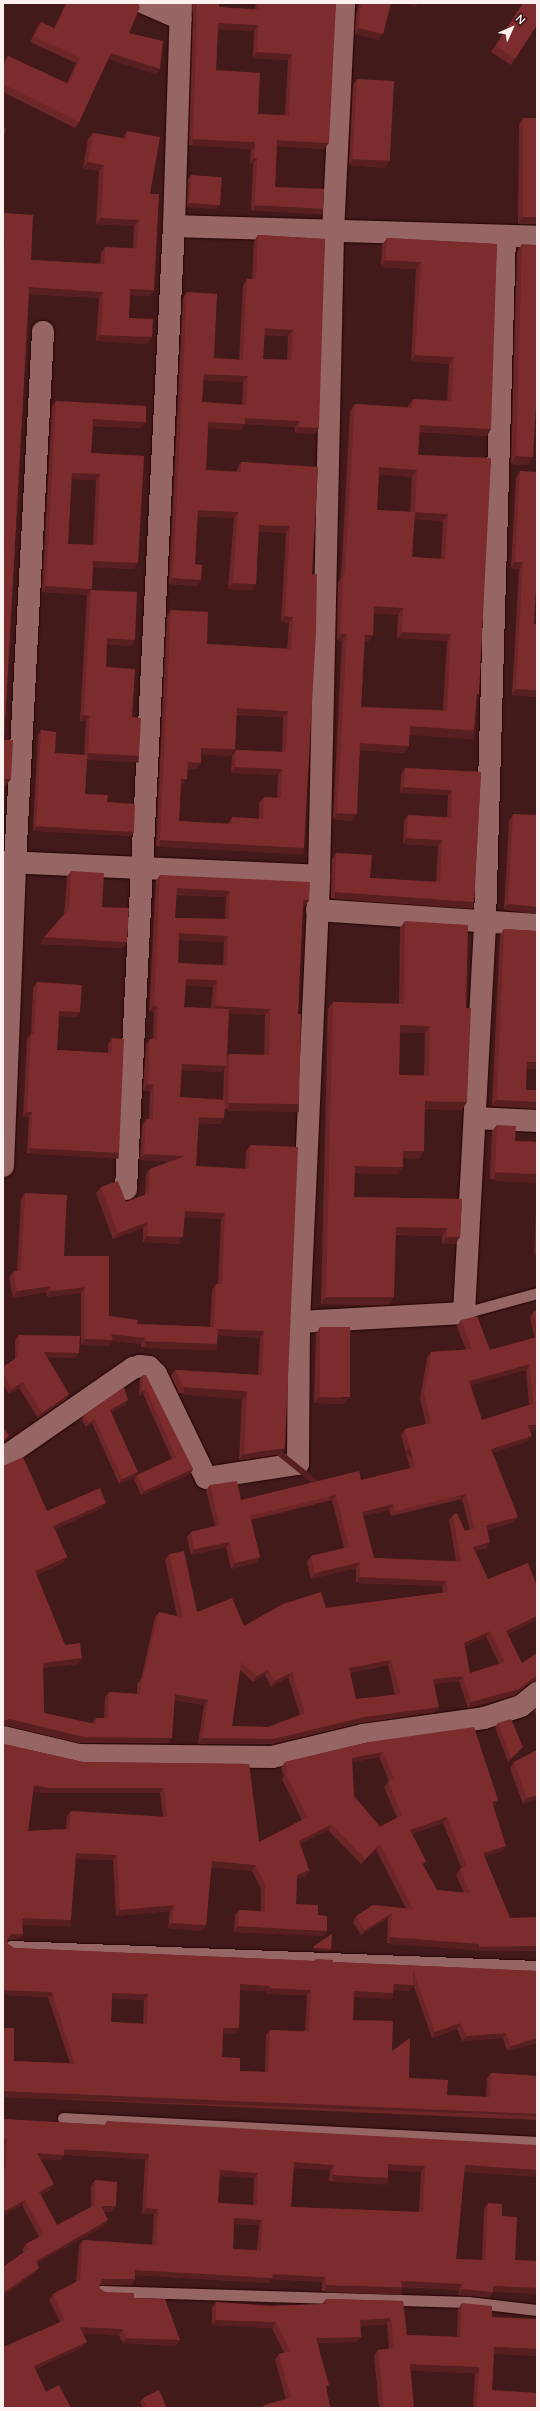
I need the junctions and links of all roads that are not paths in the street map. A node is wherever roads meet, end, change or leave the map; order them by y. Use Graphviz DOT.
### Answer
graph roads {
  1 [pos="144,3"];
  2 [pos="344,3"];
  3 [pos="181,11"];
  4 [pos="174,226"];
  5 [pos="333,232"];
  6 [pos="505,237"];
  7 [pos="537,237"];
  8 [pos="43,332"];
  9 [pos="9,863"];
  10 [pos="141,867"];
  11 [pos="319,876"];
  12 [pos="317,910"];
  13 [pos="485,921"];
  14 [pos="537,925"];
  15 [pos="474,1118"];
  16 [pos="537,1121"];
  17 [pos="3,1166"];
  18 [pos="126,1189"];
  19 [pos="537,1293"];
  20 [pos="464,1313"];
  21 [pos="298,1322"];
  22 [pos="3,1458"];
  23 [pos="537,1693"];
  24 [pos="3,1737"];
  25 [pos="10,1946"];
  26 [pos="537,1966"];
  27 [pos="63,2118"];
  28 [pos="537,2142"];
  29 [pos="101,2291"];
  30 [pos="537,2310"];
  1 -- 3 [label="street"];
  2 -- 5 [label="street"];
  3 -- 4 [label="street"];
  4 -- 5 [label="street"];
  4 -- 10 [label="street"];
  5 -- 6 [label="street"];
  5 -- 11 [label="street"];
  6 -- 7 [label="street"];
  6 -- 13 [label="street"];
  8 -- 9 [label="street"];
  9 -- 10 [label="street"];
  9 -- 17 [label="street"];
  10 -- 11 [label="street"];
  10 -- 18 [label="street"];
  11 -- 12 [label="street"];
  12 -- 13 [label="street"];
  12 -- 21 [label="street"];
  13 -- 14 [label="street"];
  13 -- 15 [label="street"];
  15 -- 16 [label="street"];
  15 -- 20 [label="street"];
  19 -- 20 [label="lane"];
  20 -- 21 [label="street"];
  21 -- 22 [label="street"];
  23 -- 24 [label="street"];
  25 -- 26 [label="lane"];
  27 -- 28 [label="lane"];
  29 -- 30 [label="lane"];
}
